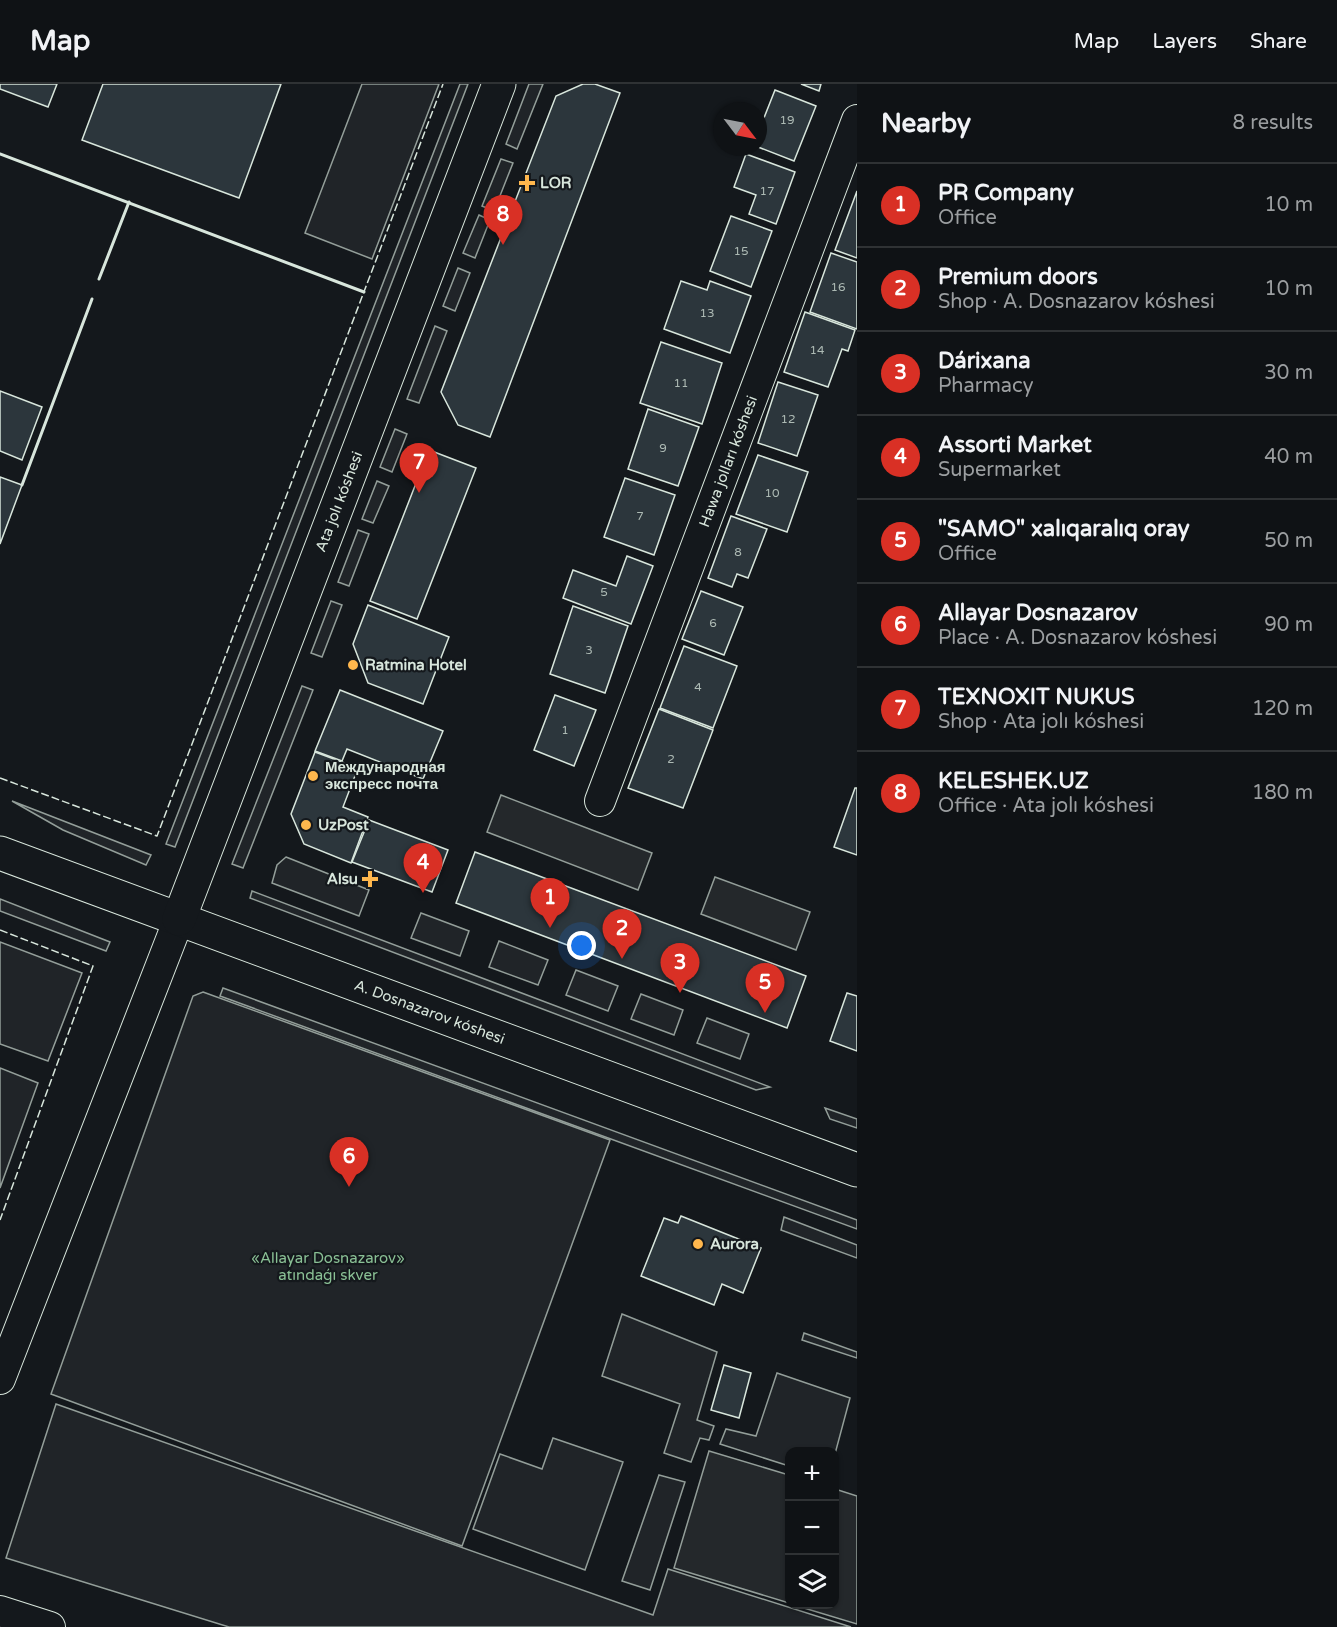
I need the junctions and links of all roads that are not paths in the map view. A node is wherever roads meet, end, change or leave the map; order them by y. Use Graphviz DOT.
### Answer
graph roads {
  1 [pos="499,84"];
  2 [pos="857,120"];
  3 [pos="600,801"];
  4 [pos="0,853"];
  5 [pos="179,919"];
  6 [pos="857,1170"];
  7 [pos="0,1379"];
  8 [pos="0,1611"];
  9 [pos="50,1627"];
  1 -- 5 [label="main road, Ata jolı kóshesi"];
  2 -- 3 [label="street, Hawa jolları kóshesi"];
  4 -- 5 [label="main road, A. Dosnazarov kóshesi"];
  5 -- 6 [label="main road, A. Dosnazarov kóshesi"];
  5 -- 7 [label="street"];
  8 -- 9 [label="street"];
}
